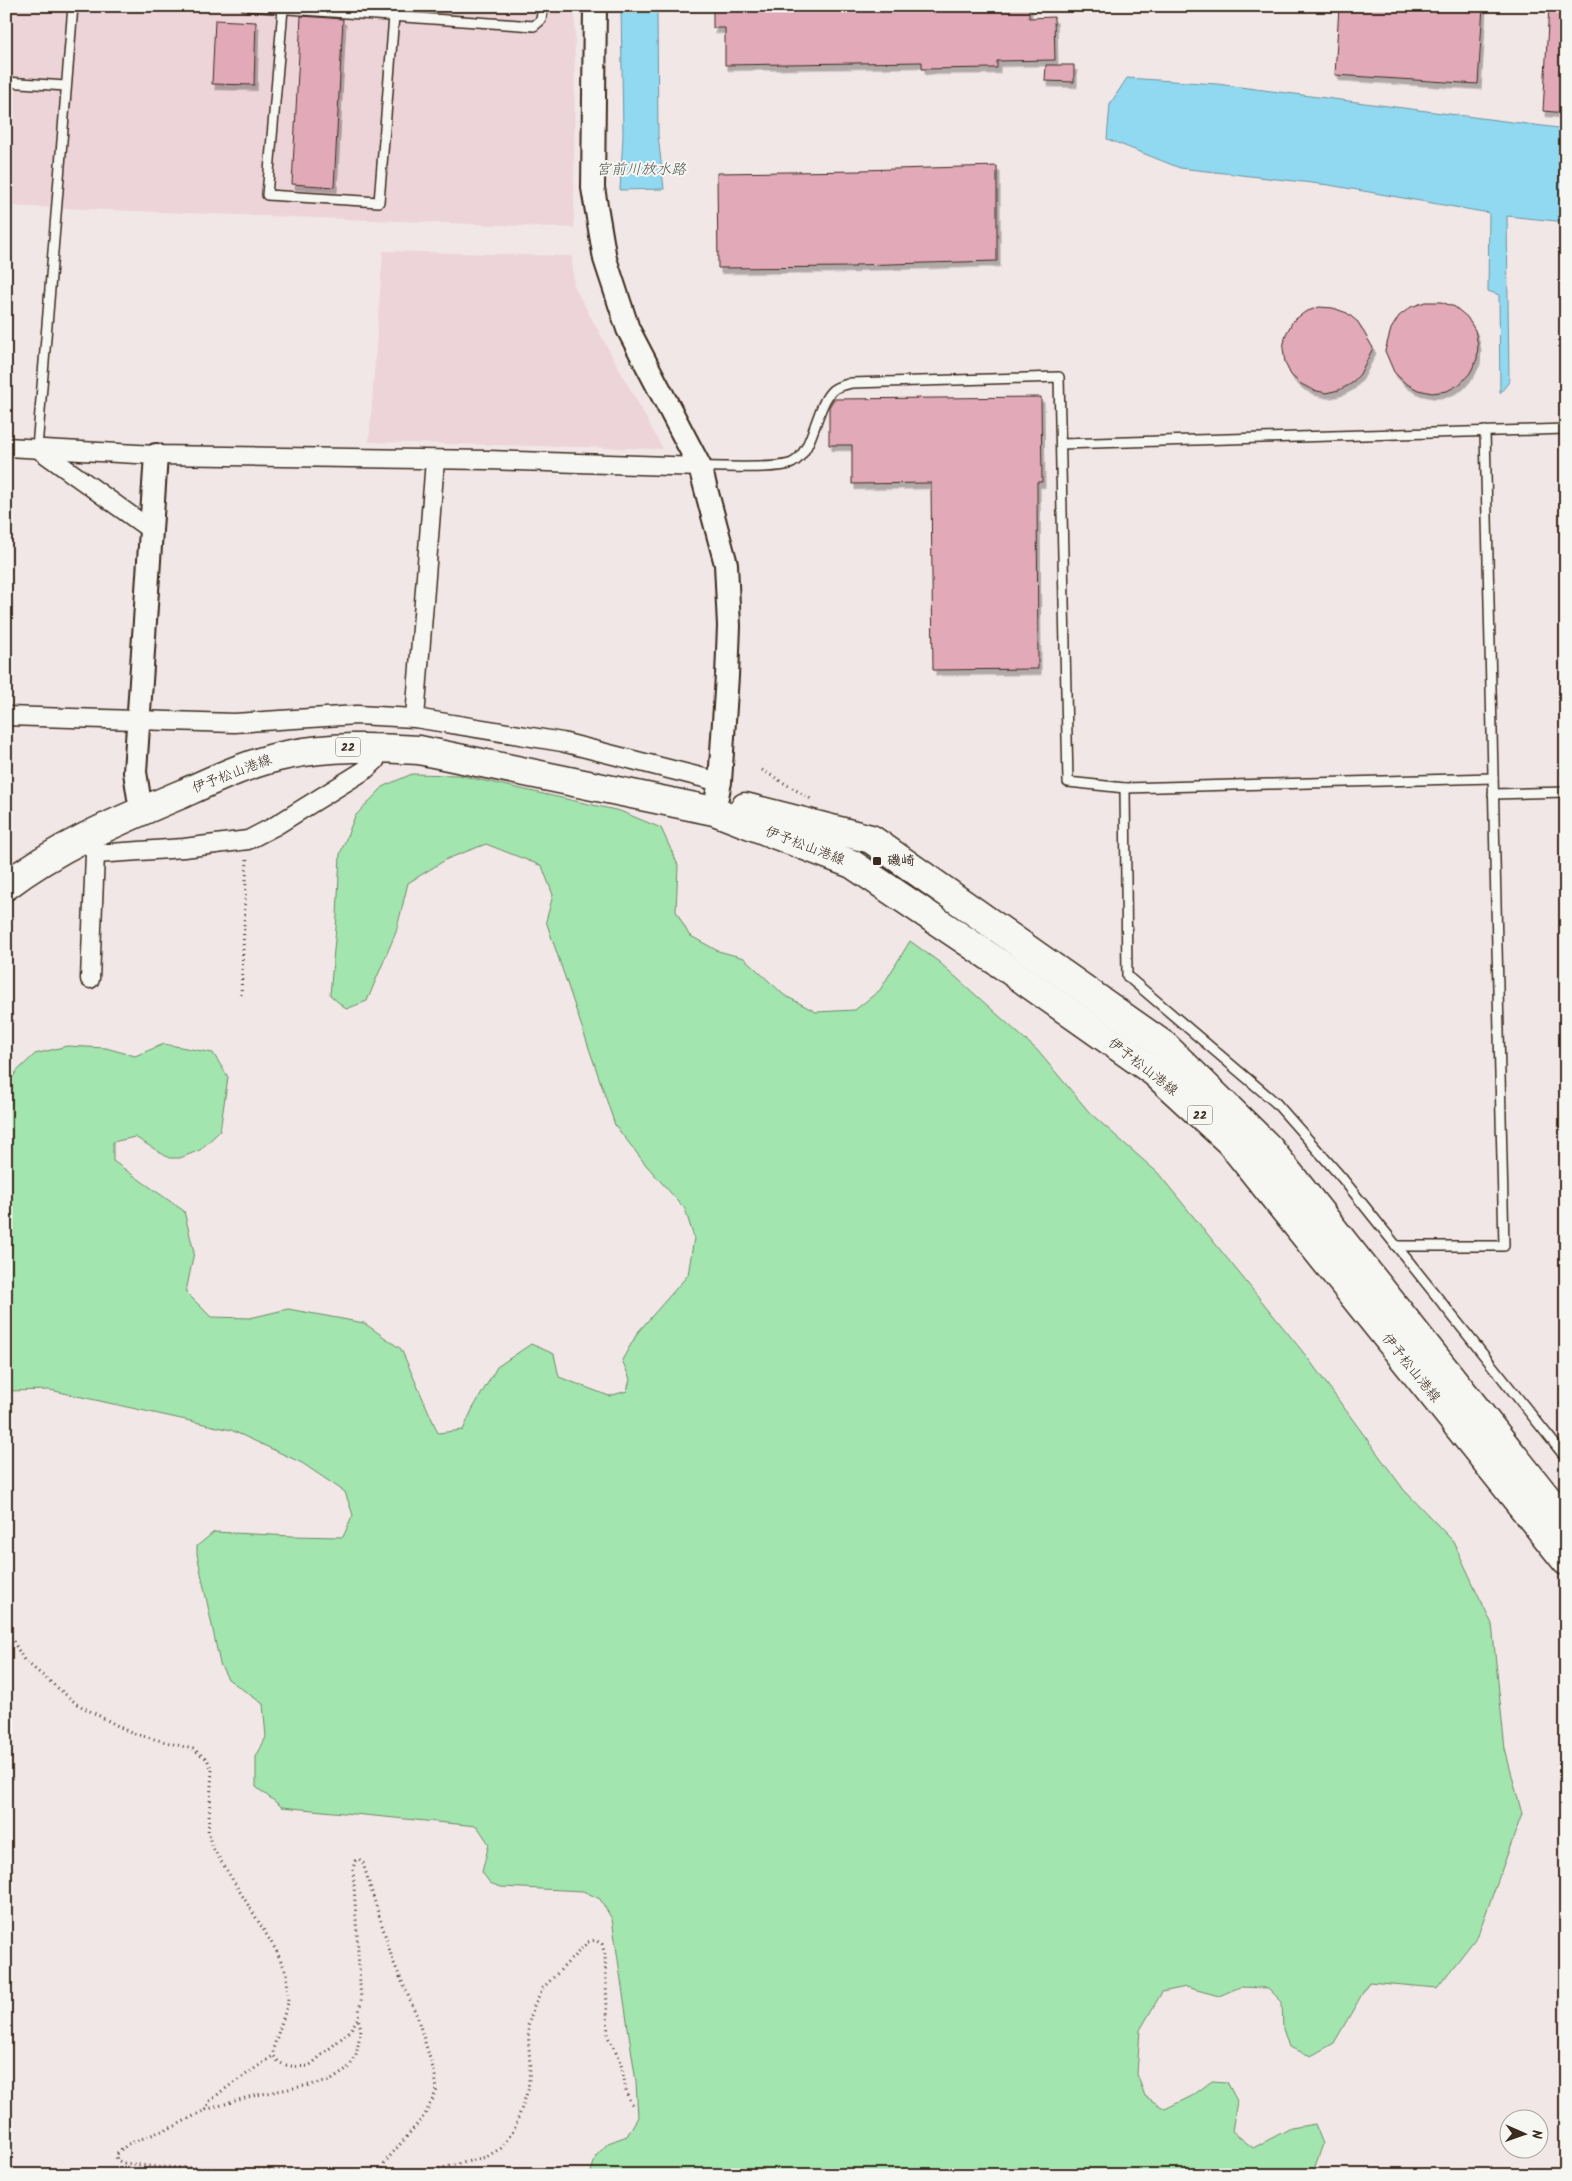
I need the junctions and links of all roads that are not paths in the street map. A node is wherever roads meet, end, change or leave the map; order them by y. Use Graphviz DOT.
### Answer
graph roads {
  1 [pos="72,6"];
  2 [pos="246,6"];
  3 [pos="543,6"];
  4 [pos="595,6"];
  5 [pos="283,9"];
  6 [pos="394,16"];
  7 [pos="6,82"];
  8 [pos="66,86"];
  9 [pos="1566,429"];
  10 [pos="1484,431"];
  11 [pos="1061,444"];
  12 [pos="6,447"];
  13 [pos="37,448"];
  14 [pos="156,455"];
  15 [pos="435,460"];
  16 [pos="700,467"];
  17 [pos="151,530"];
  18 [pos="6,716"];
  19 [pos="415,718"];
  20 [pos="138,721"];
  21 [pos="381,747"];
  22 [pos="1493,778"];
  23 [pos="720,782"];
  24 [pos="1125,788"];
  25 [pos="1566,792"];
  26 [pos="1493,794"];
  27 [pos="145,809"];
  28 [pos="714,811"];
  29 [pos="91,845"];
  30 [pos="6,886"];
  31 [pos="90,979"];
  32 [pos="1396,1246"];
  33 [pos="1566,1458"];
  34 [pos="1566,1522"];
  35 [pos="1566,1561"];
  1 -- 8 [label="lane"];
  2 -- 5 [label="lane"];
  3 -- 6 [label="lane"];
  4 -- 16 [label="street"];
  5 -- 6 [label="lane"];
  5 -- 6 [label="lane"];
  7 -- 8 [label="lane"];
  8 -- 13 [label="lane"];
  9 -- 10 [label="lane"];
  10 -- 11 [label="lane"];
  10 -- 22 [label="lane"];
  11 -- 16 [label="lane"];
  11 -- 24 [label="lane"];
  12 -- 13 [label="street"];
  13 -- 14 [label="street"];
  13 -- 17 [label="street"];
  14 -- 15 [label="street"];
  14 -- 17 [label="street"];
  15 -- 16 [label="street"];
  15 -- 19 [label="street"];
  16 -- 23 [label="street"];
  17 -- 20 [label="street"];
  18 -- 20 [label="street"];
  19 -- 20 [label="street"];
  19 -- 23 [label="street"];
  20 -- 27 [label="street"];
  21 -- 27 [label="main road, 伊予松山港線 / 22"];
  21 -- 28 [label="main road, 伊予松山港線 / 22"];
  21 -- 29 [label="street"];
  22 -- 24 [label="lane"];
  22 -- 26 [label="lane"];
  23 -- 28 [label="street"];
  24 -- 32 [label="lane"];
  25 -- 26 [label="lane"];
  26 -- 32 [label="lane"];
  27 -- 29 [label="main road, 伊予松山港線 / 22"];
  28 -- 34 [label="main road, 伊予松山港線 / 22"];
  28 -- 35 [label="main road, 伊予松山港線 / 22"];
  29 -- 30 [label="main road, 伊予松山港線 / 22"];
  29 -- 31 [label="street"];
  32 -- 33 [label="lane"];
}
